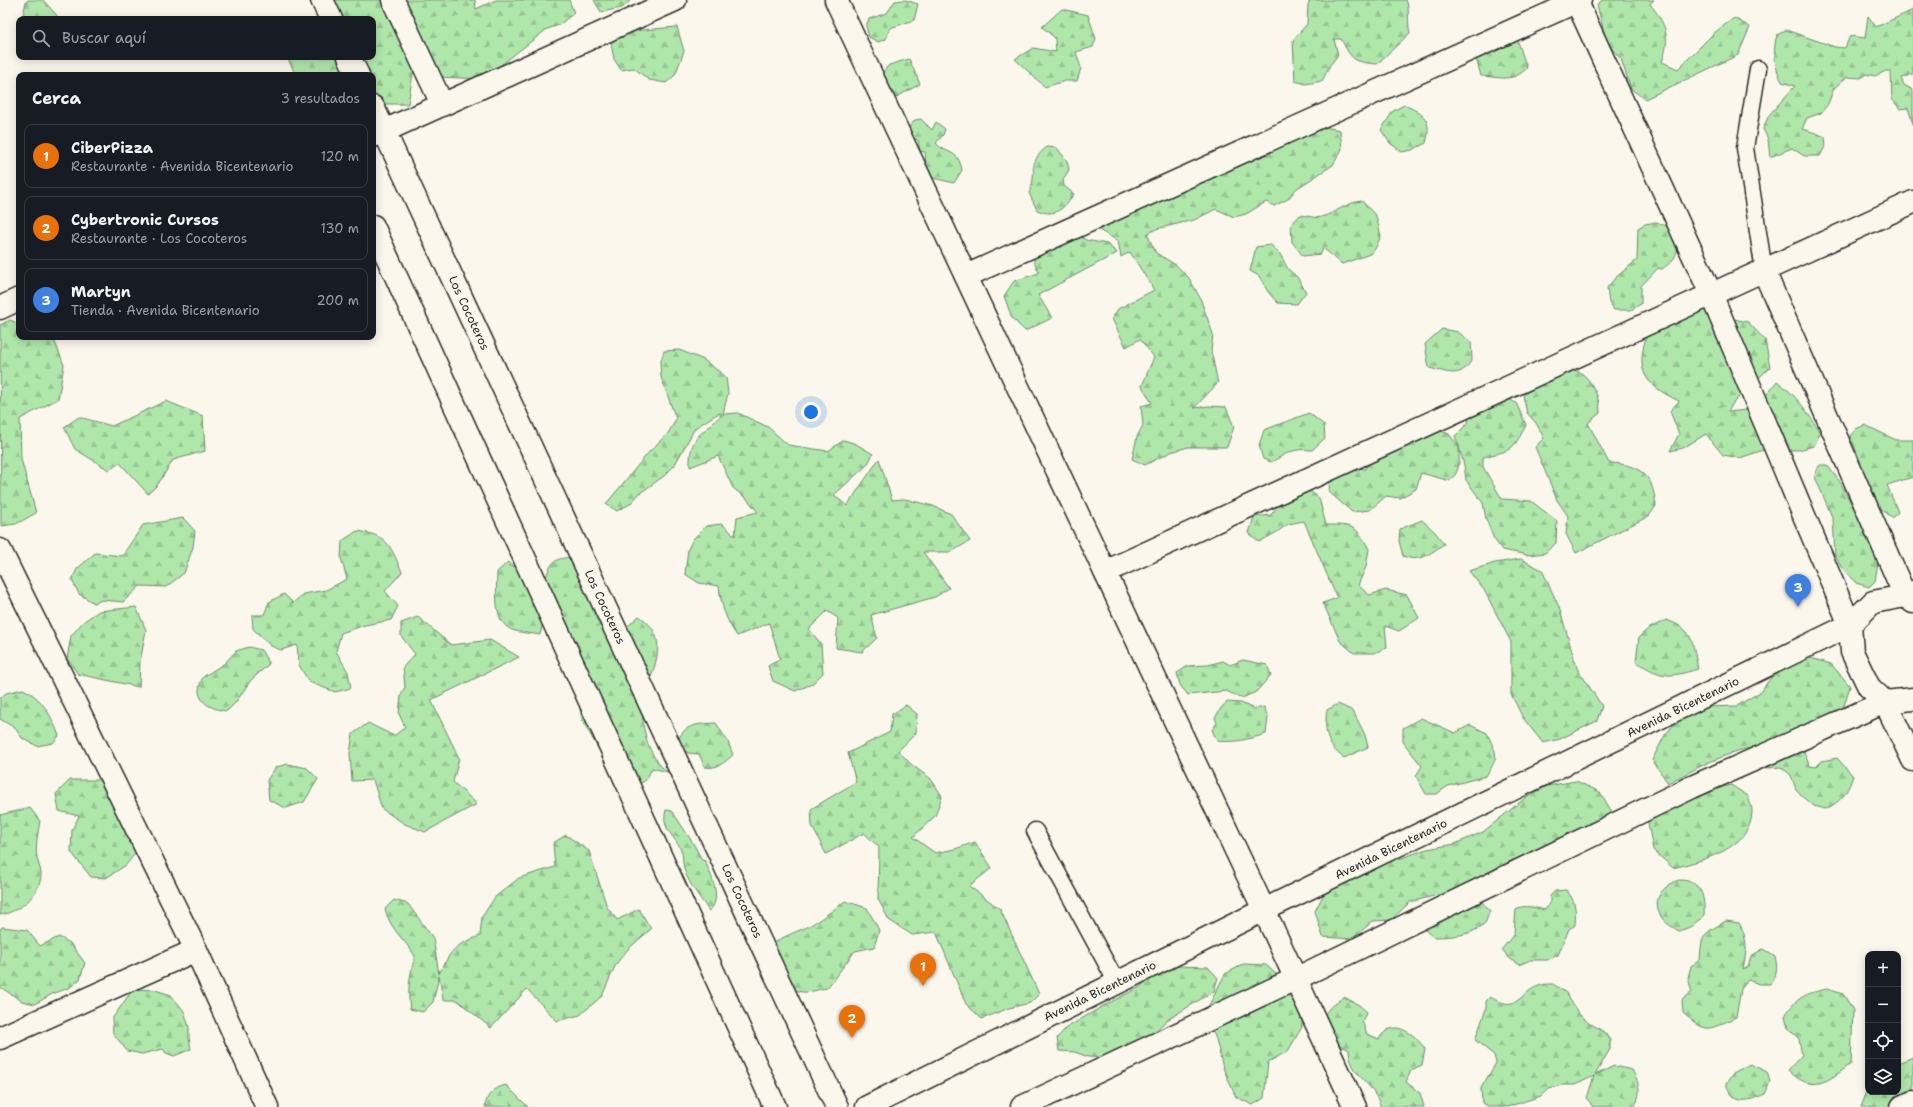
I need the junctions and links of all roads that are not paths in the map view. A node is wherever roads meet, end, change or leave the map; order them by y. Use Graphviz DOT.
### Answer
graph roads {
  1 [pos="322,0"];
  2 [pos="393,0"];
  3 [pos="675,0"];
  4 [pos="836,0"];
  5 [pos="1578,1"];
  6 [pos="330,16"];
  7 [pos="351,60"];
  8 [pos="1758,69"];
  9 [pos="357,72"];
  10 [pos="442,104"];
  11 [pos="376,120"];
  12 [pos="379,133"];
  13 [pos="1913,202"];
  14 [pos="376,233"];
  15 [pos="1764,271"];
  16 [pos="966,276"];
  17 [pos="1711,294"];
  18 [pos="16,300"];
  19 [pos="0,308"];
  20 [pos="0,550"];
  21 [pos="1105,572"];
  22 [pos="1910,597"];
  23 [pos="1850,625"];
  24 [pos="1913,699"];
  25 [pos="1885,702"];
  26 [pos="1913,760"];
  27 [pos="1035,831"];
  28 [pos="1264,910"];
  29 [pos="196,950"];
  30 [pos="1294,979"];
  31 [pos="1117,983"];
  32 [pos="0,1038"];
  33 [pos="1913,1102"];
  34 [pos="267,1107"];
  35 [pos="775,1107"];
  36 [pos="837,1107"];
  37 [pos="867,1107"];
  38 [pos="1022,1107"];
  39 [pos="1355,1107"];
  40 [pos="1902,1107"];
  1 -- 6 [label="street"];
  2 -- 10 [label="street"];
  3 -- 10 [label="street"];
  4 -- 16 [label="street"];
  5 -- 16 [label="street"];
  5 -- 17 [label="street"];
  7 -- 9 [label="street"];
  8 -- 15 [label="lane"];
  10 -- 12 [label="street"];
  11 -- 12 [label="street, Los Cocoteros"];
  12 -- 36 [label="street, Los Cocoteros"];
  13 -- 15 [label="street"];
  14 -- 35 [label="street"];
  15 -- 17 [label="street"];
  15 -- 22 [label="street"];
  16 -- 21 [label="street"];
  17 -- 21 [label="street"];
  17 -- 23 [label="street"];
  18 -- 19 [label="street"];
  20 -- 29 [label="street"];
  21 -- 28 [label="street"];
  22 -- 23 [label="street, Avenida Bicentenario"];
  23 -- 25 [label="street"];
  23 -- 28 [label="street, Avenida Bicentenario"];
  24 -- 25 [label="street"];
  25 -- 26 [label="street"];
  25 -- 30 [label="street"];
  27 -- 31 [label="lane"];
  28 -- 30 [label="street"];
  28 -- 31 [label="street, Avenida Bicentenario"];
  29 -- 32 [label="street"];
  29 -- 34 [label="street"];
  30 -- 38 [label="street"];
  30 -- 39 [label="street"];
  31 -- 37 [label="street, Avenida Bicentenario"];
  33 -- 40 [label="street"];
}
